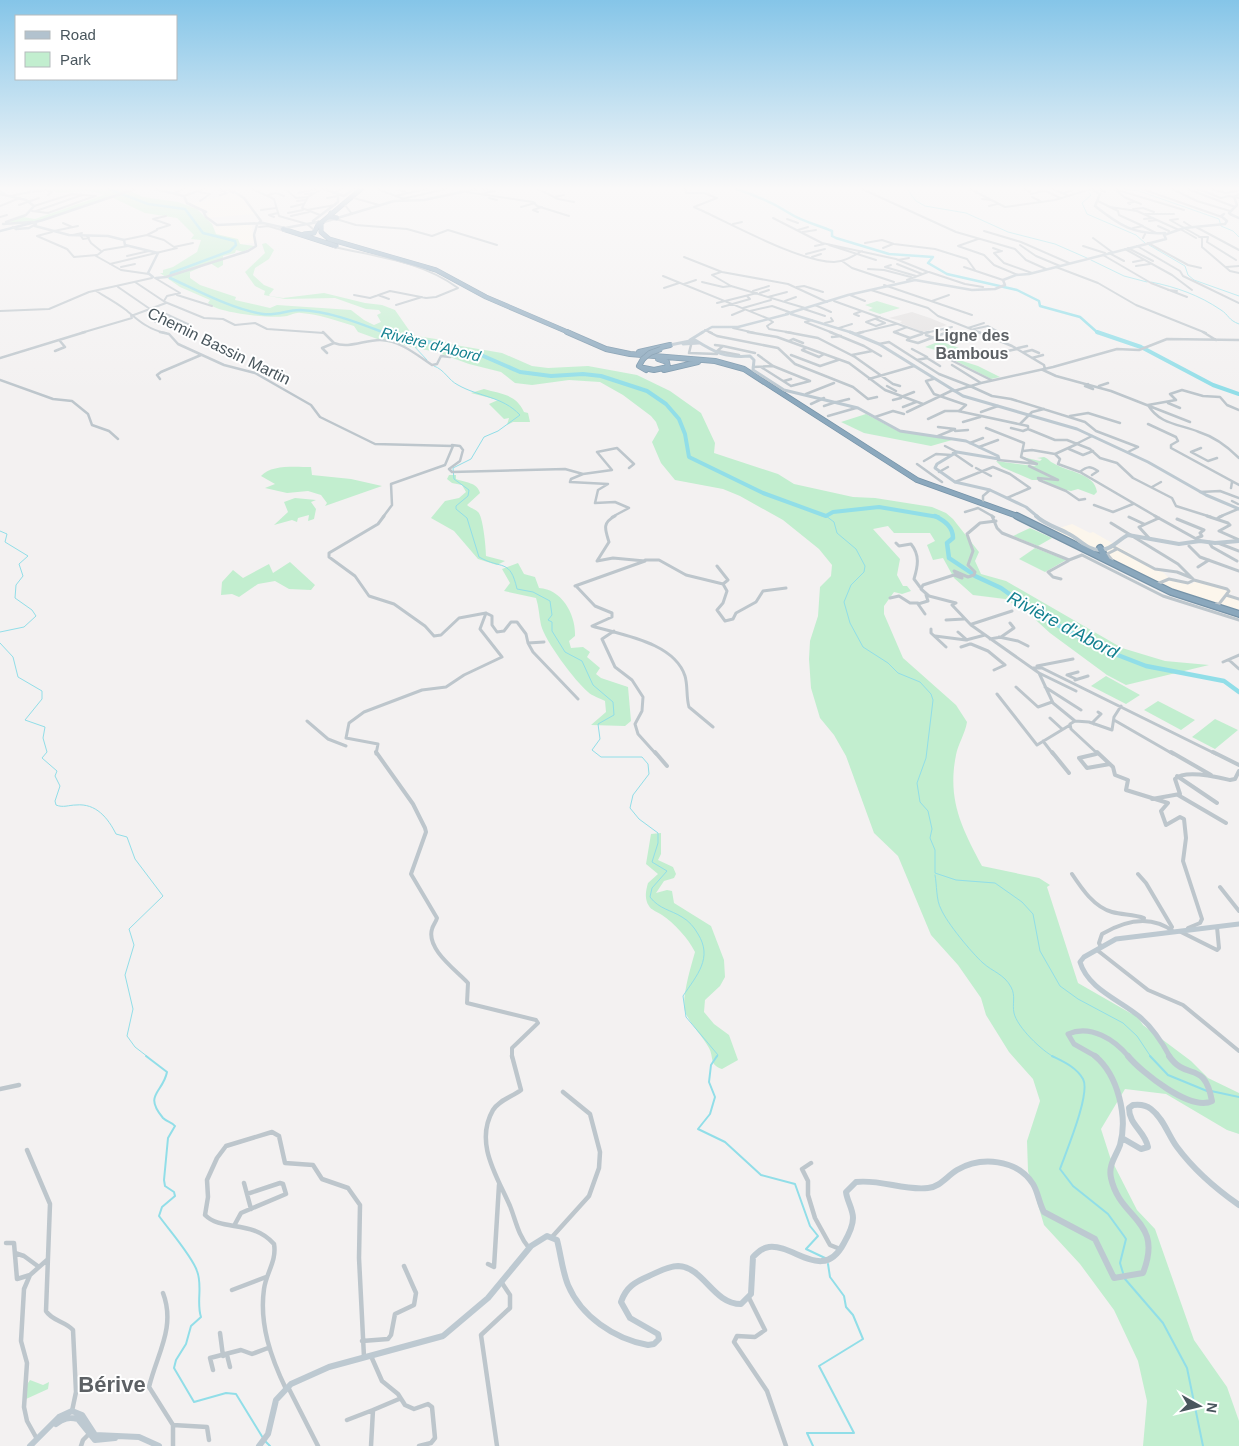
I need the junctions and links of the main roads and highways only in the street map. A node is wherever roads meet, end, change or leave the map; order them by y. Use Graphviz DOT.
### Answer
graph roads {
  1 [pos="158,256"];
  2 [pos="227,256"];
  3 [pos="385,256"];
  4 [pos="385,256"];
  5 [pos="1094,256"];
  6 [pos="790,313"];
  7 [pos="694,339"];
  8 [pos="588,342"];
  9 [pos="686,343"];
  10 [pos="698,344"];
  11 [pos="669,346"];
  12 [pos="623,354"];
  13 [pos="715,361"];
  14 [pos="730,367"];
  15 [pos="645,370"];
  16 [pos="1238,507"];
  17 [pos="1046,529"];
  18 [pos="1239,541"];
  19 [pos="1087,547"];
  20 [pos="1108,549"];
  21 [pos="1150,583"];
  22 [pos="1237,616"];
  23 [pos="1239,924"];
  24 [pos="1122,1138"];
  25 [pos="1239,1205"];
  26 [pos="30,1446"];
  27 [pos="159,1446"];
  28 [pos="259,1446"];
  1 -- 2 [label="main road"];
  3 -- 8 [label="highway"];
  4 -- 12 [label="highway"];
  5 -- 6 [label="main road"];
  6 -- 7 [label="main road"];
  6 -- 16 [label="main road"];
  7 -- 9 [label="main road"];
  7 -- 10 [label="main road"];
  8 -- 11 [label="highway"];
  8 -- 13 [label="highway"];
  9 -- 10 [label="main road"];
  9 -- 11 [label="main road"];
  10 -- 19 [label="main road"];
  11 -- 13 [label="highway"];
  11 -- 15 [label="highway, bridge"];
  12 -- 14 [label="highway"];
  12 -- 15 [label="highway"];
  13 -- 17 [label="highway"];
  14 -- 15 [label="highway"];
  14 -- 22 [label="highway"];
  17 -- 19 [label="highway"];
  17 -- 21 [label="highway"];
  18 -- 20 [label="main road"];
  19 -- 20 [label="main road"];
  20 -- 21 [label="highway"];
  21 -- 22 [label="highway"];
  23 -- 24 [label="main road"];
  24 -- 25 [label="main road"];
  24 -- 28 [label="main road"];
  26 -- 27 [label="main road"];
}
